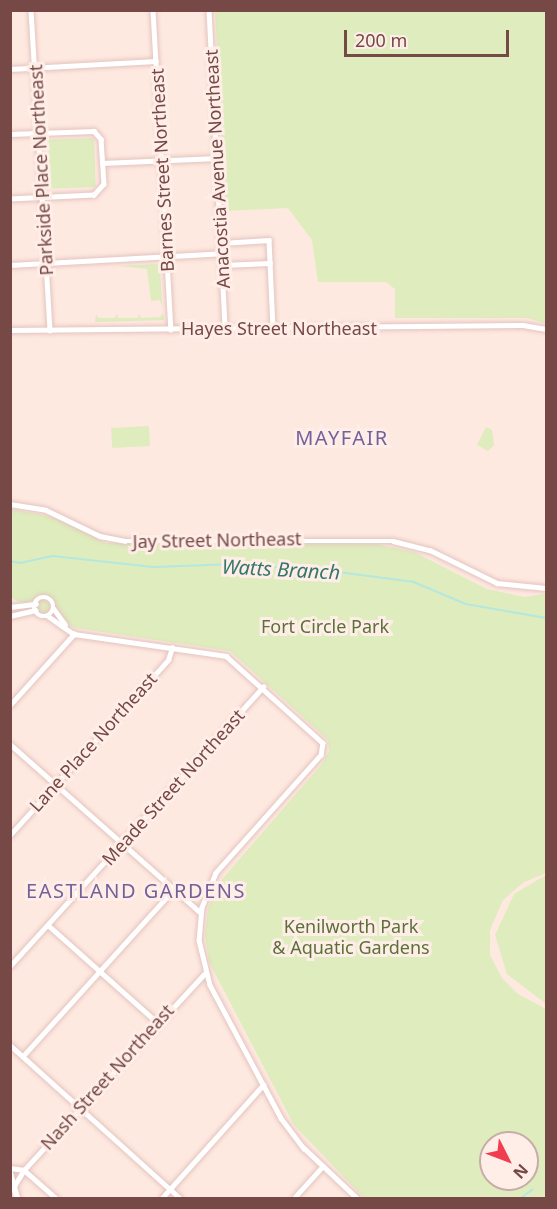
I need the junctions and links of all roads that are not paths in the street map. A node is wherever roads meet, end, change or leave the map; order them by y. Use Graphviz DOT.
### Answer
graph roads {
  1 [pos="31,10"];
  2 [pos="153,10"];
  3 [pos="209,10"];
  4 [pos="156,61"];
  5 [pos="34,68"];
  6 [pos="10,69"];
  7 [pos="38,133"];
  8 [pos="10,134"];
  9 [pos="217,158"];
  10 [pos="162,161"];
  11 [pos="102,164"];
  12 [pos="42,198"];
  13 [pos="10,200"];
  14 [pos="221,243"];
  15 [pos="222,253"];
  16 [pos="167,256"];
  17 [pos="46,263"];
  18 [pos="270,263"];
  19 [pos="10,265"];
  20 [pos="222,265"];
  21 [pos="225,328"];
  22 [pos="273,328"];
  23 [pos="171,329"];
  24 [pos="546,329"];
  25 [pos="10,330"];
  26 [pos="50,330"];
  27 [pos="10,504"];
  28 [pos="546,588"];
  29 [pos="36,604"];
  30 [pos="10,607"];
  31 [pos="54,609"];
  32 [pos="35,610"];
  33 [pos="10,616"];
  34 [pos="48,616"];
  35 [pos="66,627"];
  36 [pos="74,634"];
  37 [pos="172,648"];
  38 [pos="263,687"];
  39 [pos="10,705"];
  40 [pos="10,744"];
  41 [pos="56,784"];
  42 [pos="10,834"];
  43 [pos="121,844"];
  44 [pos="172,890"];
  45 [pos="200,912"];
  46 [pos="48,925"];
  47 [pos="10,966"];
  48 [pos="99,971"];
  49 [pos="205,973"];
  50 [pos="157,1022"];
  51 [pos="10,1045"];
  52 [pos="23,1056"];
  53 [pos="263,1085"];
  54 [pos="80,1107"];
  55 [pos="323,1166"];
  56 [pos="10,1170"];
  57 [pos="24,1170"];
  58 [pos="14,1186"];
  59 [pos="170,1189"];
  60 [pos="17,1198"];
  61 [pos="57,1198"];
  62 [pos="162,1198"];
  63 [pos="180,1198"];
  64 [pos="294,1198"];
  65 [pos="357,1198"];
  1 -- 5 [label="street, Parkside Place Northeast"];
  2 -- 4 [label="street, Barnes Street Northeast"];
  3 -- 9 [label="street, Anacostia Avenue Northeast"];
  4 -- 5 [label="street"];
  4 -- 10 [label="street, Barnes Street Northeast"];
  5 -- 6 [label="street"];
  5 -- 7 [label="street, Parkside Place Northeast"];
  7 -- 8 [label="street"];
  7 -- 11 [label="street"];
  7 -- 12 [label="street, Parkside Place Northeast"];
  9 -- 10 [label="street"];
  9 -- 14 [label="street, Anacostia Avenue Northeast"];
  10 -- 11 [label="street"];
  10 -- 16 [label="street, Barnes Street Northeast"];
  11 -- 12 [label="street"];
  12 -- 13 [label="street"];
  12 -- 17 [label="street, Parkside Place Northeast"];
  14 -- 15 [label="street, Anacostia Avenue Northeast"];
  14 -- 18 [label="street"];
  15 -- 16 [label="street"];
  15 -- 20 [label="street, Anacostia Avenue Northeast"];
  16 -- 17 [label="street"];
  16 -- 23 [label="street, Barnes Street Northeast"];
  17 -- 19 [label="street"];
  17 -- 26 [label="street, Parkside Place Northeast"];
  18 -- 20 [label="street"];
  18 -- 22 [label="street"];
  20 -- 21 [label="street, Anacostia Avenue Northeast"];
  21 -- 22 [label="street, Hayes Street Northeast"];
  21 -- 23 [label="street, Hayes Street Northeast"];
  22 -- 24 [label="street, Hayes Street Northeast"];
  23 -- 26 [label="street, Hayes Street Northeast"];
  25 -- 26 [label="street, Hayes Street Northeast"];
  27 -- 28 [label="street, Jay Street Northeast"];
  29 -- 30 [label="street"];
  29 -- 31 [label="street"];
  29 -- 32 [label="street"];
  31 -- 34 [label="street"];
  31 -- 35 [label="street"];
  32 -- 33 [label="street"];
  32 -- 34 [label="street"];
  34 -- 35 [label="street"];
  35 -- 36 [label="street"];
  36 -- 37 [label="street"];
  36 -- 39 [label="street"];
  37 -- 38 [label="street"];
  37 -- 41 [label="street, Lane Place Northeast"];
  38 -- 43 [label="street, Meade Street Northeast"];
  38 -- 45 [label="street"];
  40 -- 41 [label="street"];
  41 -- 42 [label="street, Lane Place Northeast"];
  41 -- 43 [label="street"];
  43 -- 44 [label="street"];
  43 -- 46 [label="street, Meade Street Northeast"];
  44 -- 45 [label="street"];
  44 -- 48 [label="street"];
  45 -- 49 [label="street"];
  46 -- 47 [label="street, Meade Street Northeast"];
  46 -- 48 [label="street"];
  48 -- 50 [label="street"];
  48 -- 52 [label="street"];
  49 -- 50 [label="street, Nash Street Northeast"];
  49 -- 53 [label="street"];
  50 -- 54 [label="street, Nash Street Northeast"];
  51 -- 52 [label="street"];
  52 -- 54 [label="street"];
  53 -- 55 [label="street"];
  53 -- 59 [label="street"];
  54 -- 57 [label="street, Nash Street Northeast"];
  54 -- 59 [label="street"];
  55 -- 64 [label="street"];
  55 -- 65 [label="street"];
  56 -- 57 [label="street"];
  56 -- 58 [label="main road"];
  57 -- 58 [label="street, Nash Street Northeast"];
  57 -- 61 [label="street"];
  58 -- 60 [label="main road"];
  59 -- 62 [label="street"];
  59 -- 63 [label="street"];
}
